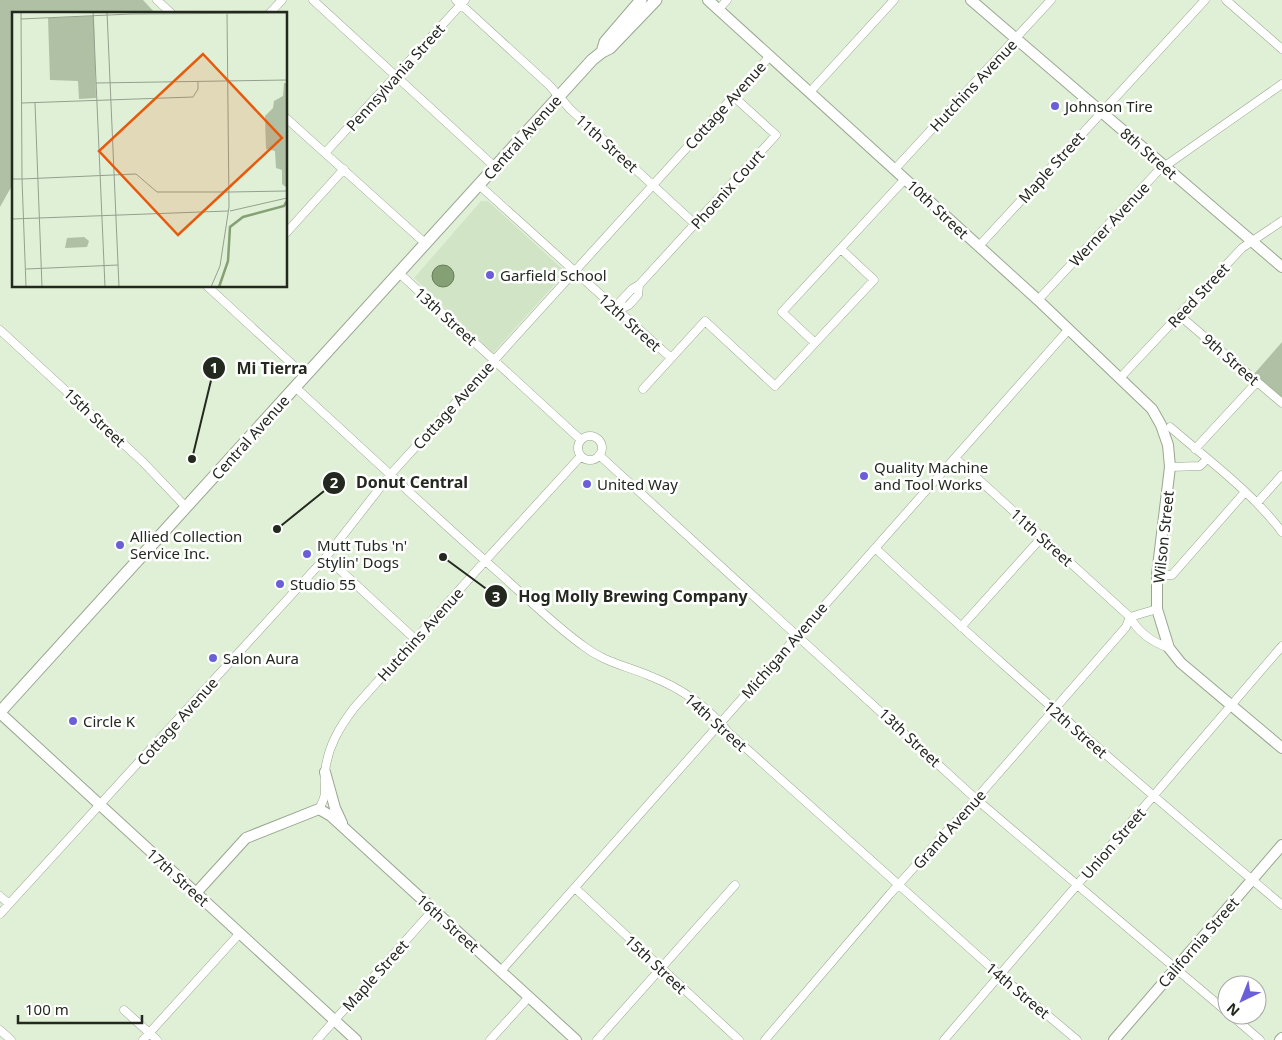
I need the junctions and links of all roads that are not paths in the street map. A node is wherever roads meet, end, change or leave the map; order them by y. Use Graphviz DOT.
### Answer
graph roads {
  1 [pos="157,0"];
  2 [pos="282,0"];
  3 [pos="313,0"];
  4 [pos="641,0"];
  5 [pos="656,0"];
  6 [pos="708,0"];
  7 [pos="727,0"];
  8 [pos="894,0"];
  9 [pos="971,0"];
  10 [pos="1051,0"];
  11 [pos="1206,0"];
  12 [pos="1226,0"];
  13 [pos="461,1"];
  14 [pos="718,10"];
  15 [pos="170,12"];
  16 [pos="271,12"];
  17 [pos="1016,38"];
  18 [pos="1282,49"];
  19 [pos="602,52"];
  20 [pos="770,56"];
  21 [pos="396,76"];
  22 [pos="1282,84"];
  23 [pos="810,92"];
  24 [pos="559,96"];
  25 [pos="733,96"];
  26 [pos="1102,112"];
  27 [pos="288,120"];
  28 [pos="325,153"];
  29 [pos="1165,166"];
  30 [pos="495,167"];
  31 [pos="344,169"];
  32 [pos="895,169"];
  33 [pos="905,179"];
  34 [pos="479,185"];
  35 [pos="652,185"];
  36 [pos="1282,221"];
  37 [pos="695,224"];
  38 [pos="288,231"];
  39 [pos="1252,242"];
  40 [pos="426,244"];
  41 [pos="979,246"];
  42 [pos="840,249"];
  43 [pos="1282,267"];
  44 [pos="574,272"];
  45 [pos="399,273"];
  46 [pos="209,288"];
  47 [pos="1038,300"];
  48 [pos="616,310"];
  49 [pos="1179,315"];
  50 [pos="1069,329"];
  51 [pos="0,330"];
  52 [pos="815,343"];
  53 [pos="671,358"];
  54 [pos="494,359"];
  55 [pos="305,376"];
  56 [pos="1120,378"];
  57 [pos="1257,382"];
  58 [pos="295,388"];
  59 [pos="643,389"];
  60 [pos="1282,403"];
  61 [pos="1166,426"];
  62 [pos="581,440"];
  63 [pos="1195,449"];
  64 [pos="581,456"];
  65 [pos="599,456"];
  66 [pos="955,458"];
  67 [pos="1207,459"];
  68 [pos="1170,467"];
  69 [pos="390,475"];
  70 [pos="1282,475"];
  71 [pos="1245,492"];
  72 [pos="1257,503"];
  73 [pos="186,507"];
  74 [pos="1282,532"];
  75 [pos="1042,537"];
  76 [pos="875,548"];
  77 [pos="326,557"];
  78 [pos="485,561"];
  79 [pos="1157,575"];
  80 [pos="1157,610"];
  81 [pos="1130,617"];
  82 [pos="961,627"];
  83 [pos="797,636"];
  84 [pos="415,639"];
  85 [pos="1282,646"];
  86 [pos="1169,648"];
  87 [pos="1231,705"];
  88 [pos="1054,710"];
  89 [pos="0,712"];
  90 [pos="720,722"];
  91 [pos="1282,748"];
  92 [pos="325,772"];
  93 [pos="1153,796"];
  94 [pos="976,799"];
  95 [pos="100,805"];
  96 [pos="318,809"];
  97 [pos="345,829"];
  98 [pos="1282,844"];
  99 [pos="1252,880"];
  100 [pos="1077,884"];
  101 [pos="734,885"];
  102 [pos="898,886"];
  103 [pos="575,888"];
  104 [pos="196,893"];
  105 [pos="0,896"];
  106 [pos="9,904"];
  107 [pos="1282,905"];
  108 [pos="433,910"];
  109 [pos="0,914"];
  110 [pos="240,933"];
  111 [pos="1176,968"];
  112 [pos="661,969"];
  113 [pos="501,972"];
  114 [pos="1000,975"];
  115 [pos="528,997"];
  116 [pos="1217,1003"];
  117 [pos="124,1010"];
  118 [pos="335,1020"];
  119 [pos="1243,1025"];
  120 [pos="0,1030"];
  121 [pos="149,1033"];
  122 [pos="11,1040"];
  123 [pos="143,1040"];
  124 [pos="157,1040"];
  125 [pos="317,1040"];
  126 [pos="356,1040"];
  127 [pos="490,1040"];
  128 [pos="576,1040"];
  129 [pos="597,1040"];
  130 [pos="738,1040"];
  131 [pos="766,1040"];
  132 [pos="944,1040"];
  133 [pos="1077,1040"];
  134 [pos="1114,1040"];
  135 [pos="1260,1040"];
  1 -- 15 [label="street"];
  2 -- 16 [label="street"];
  3 -- 21 [label="street"];
  4 -- 19 [label="main road, Central Avenue"];
  5 -- 19 [label="main road, Central Avenue"];
  6 -- 14 [label="street, 10th Street"];
  7 -- 14 [label="street"];
  8 -- 23 [label="street"];
  9 -- 17 [label="street, 8th Street"];
  10 -- 17 [label="street, Hutchins Avenue"];
  11 -- 26 [label="street, Maple Street"];
  12 -- 18 [label="street"];
  13 -- 21 [label="street, Pennsylvania Street"];
  13 -- 24 [label="street, 11th Street"];
  14 -- 20 [label="street, 10th Street"];
  17 -- 26 [label="street, 8th Street"];
  17 -- 32 [label="street, Hutchins Avenue"];
  19 -- 24 [label="main road, Central Avenue"];
  20 -- 23 [label="street, 10th Street"];
  20 -- 25 [label="street, Cottage Avenue"];
  21 -- 28 [label="street, Pennsylvania Street"];
  21 -- 30 [label="street"];
  22 -- 29 [label="street, Werner Avenue"];
  23 -- 32 [label="street, 10th Street"];
  24 -- 30 [label="main road, Central Avenue"];
  24 -- 35 [label="street, 11th Street"];
  25 -- 35 [label="street, Cottage Avenue"];
  25 -- 37 [label="street, Phoenix Court"];
  26 -- 29 [label="street, 8th Street"];
  26 -- 41 [label="street, Maple Street"];
  27 -- 28 [label="street"];
  28 -- 31 [label="street"];
  29 -- 39 [label="street, 8th Street"];
  29 -- 47 [label="street, Werner Avenue"];
  30 -- 34 [label="main road, Central Avenue"];
  31 -- 38 [label="street"];
  31 -- 40 [label="street"];
  32 -- 33 [label="street, 10th Street"];
  33 -- 41 [label="street, 10th Street"];
  33 -- 42 [label="street"];
  34 -- 40 [label="main road, Central Avenue"];
  34 -- 44 [label="street, 12th Street"];
  35 -- 37 [label="street, 11th Street"];
  35 -- 44 [label="street, Cottage Avenue"];
  36 -- 39 [label="street, Reed Street"];
  37 -- 48 [label="street, Phoenix Court"];
  39 -- 43 [label="street, 8th Street"];
  39 -- 49 [label="street, Reed Street"];
  40 -- 45 [label="main road, Central Avenue"];
  41 -- 47 [label="street, 10th Street"];
  42 -- 52 [label="street"];
  42 -- 52 [label="street"];
  44 -- 48 [label="street, 12th Street"];
  44 -- 54 [label="street, Cottage Avenue"];
  45 -- 54 [label="street, 13th Street"];
  45 -- 55 [label="main road, Central Avenue"];
  46 -- 55 [label="street"];
  47 -- 50 [label="street, 10th Street"];
  48 -- 53 [label="street, 12th Street"];
  49 -- 56 [label="street, Reed Street"];
  49 -- 57 [label="street, 9th Street"];
  50 -- 56 [label="street, 10th Street"];
  50 -- 66 [label="street, Michigan Avenue"];
  51 -- 73 [label="street, 15th Street"];
  52 -- 53 [label="street"];
  53 -- 59 [label="street"];
  54 -- 62 [label="street, 13th Street"];
  54 -- 69 [label="street, Cottage Avenue"];
  55 -- 58 [label="main road, Central Avenue"];
  56 -- 61 [label="street, 10th Street"];
  57 -- 60 [label="street, 9th Street"];
  57 -- 63 [label="street"];
  58 -- 69 [label="street, 14th Street"];
  58 -- 73 [label="main road, Central Avenue"];
  61 -- 63 [label="street, 10th Street"];
  61 -- 68 [label="street, Wilson Street"];
  62 -- 64 [label="street"];
  62 -- 65 [label="street"];
  63 -- 67 [label="street, 10th Street"];
  64 -- 65 [label="street"];
  64 -- 78 [label="street, Hutchins Avenue"];
  65 -- 83 [label="street, 13th Street"];
  66 -- 75 [label="street, 11th Street"];
  66 -- 76 [label="street, Michigan Avenue"];
  67 -- 68 [label="street"];
  67 -- 71 [label="street, 10th Street"];
  68 -- 79 [label="street, Wilson Street"];
  69 -- 77 [label="street, Cottage Avenue"];
  69 -- 78 [label="street, 14th Street"];
  70 -- 72 [label="street"];
  71 -- 72 [label="street, 10th Street"];
  71 -- 79 [label="street"];
  72 -- 74 [label="street, 10th Street"];
  73 -- 89 [label="main road, Central Avenue"];
  75 -- 81 [label="street, 11th Street"];
  75 -- 82 [label="street"];
  76 -- 82 [label="street, 12th Street"];
  76 -- 83 [label="street, Michigan Avenue"];
  77 -- 84 [label="street"];
  77 -- 95 [label="street, Cottage Avenue"];
  78 -- 84 [label="street, Hutchins Avenue"];
  78 -- 90 [label="street, 14th Street"];
  79 -- 80 [label="street, Wilson Street"];
  80 -- 81 [label="street"];
  80 -- 86 [label="street, Wilson Street"];
  81 -- 86 [label="street, 11th Street"];
  81 -- 88 [label="street, Grand Avenue"];
  82 -- 88 [label="street, 12th Street"];
  83 -- 90 [label="street, Michigan Avenue"];
  83 -- 94 [label="street, 13th Street"];
  84 -- 92 [label="street, Hutchins Avenue"];
  85 -- 87 [label="street, Union Street"];
  86 -- 87 [label="street, 11th Street"];
  87 -- 91 [label="street, 11th Street"];
  87 -- 93 [label="street, Union Street"];
  88 -- 93 [label="street, 12th Street"];
  88 -- 94 [label="street, Grand Avenue"];
  89 -- 95 [label="street, 17th Street"];
  90 -- 102 [label="street, 14th Street"];
  90 -- 103 [label="street, Michigan Avenue"];
  92 -- 96 [label="street, Hutchins Avenue"];
  92 -- 97 [label="street"];
  93 -- 99 [label="street, 12th Street"];
  93 -- 100 [label="street, Union Street"];
  94 -- 100 [label="street, 13th Street"];
  94 -- 102 [label="street, Grand Avenue"];
  95 -- 104 [label="street, 17th Street"];
  95 -- 106 [label="street, Cottage Avenue"];
  96 -- 97 [label="street, 16th Street"];
  96 -- 104 [label="street"];
  97 -- 108 [label="street, 16th Street"];
  98 -- 99 [label="street, California Street"];
  99 -- 107 [label="street, 12th Street"];
  99 -- 111 [label="street, California Street"];
  100 -- 111 [label="street, 13th Street"];
  100 -- 114 [label="street, Union Street"];
  101 -- 112 [label="street"];
  102 -- 114 [label="street, 14th Street"];
  102 -- 131 [label="street, Grand Avenue"];
  103 -- 112 [label="street, 15th Street"];
  103 -- 113 [label="street, Michigan Avenue"];
  104 -- 110 [label="street, 17th Street"];
  105 -- 106 [label="street"];
  106 -- 109 [label="street, Cottage Avenue"];
  108 -- 113 [label="street, 16th Street"];
  108 -- 118 [label="street, Maple Street"];
  110 -- 118 [label="street, 17th Street"];
  110 -- 121 [label="street"];
  111 -- 116 [label="street, 13th Street"];
  111 -- 134 [label="street, California Street"];
  112 -- 129 [label="street"];
  112 -- 130 [label="street, 15th Street"];
  113 -- 115 [label="street, 16th Street"];
  114 -- 132 [label="street, Union Street"];
  114 -- 133 [label="street, 14th Street"];
  115 -- 127 [label="street"];
  115 -- 128 [label="street, 16th Street"];
  117 -- 121 [label="street"];
  118 -- 125 [label="street, Maple Street"];
  118 -- 126 [label="street, 17th Street"];
  119 -- 135 [label="street"];
  120 -- 122 [label="street"];
  121 -- 123 [label="street"];
  121 -- 124 [label="street"];
}
